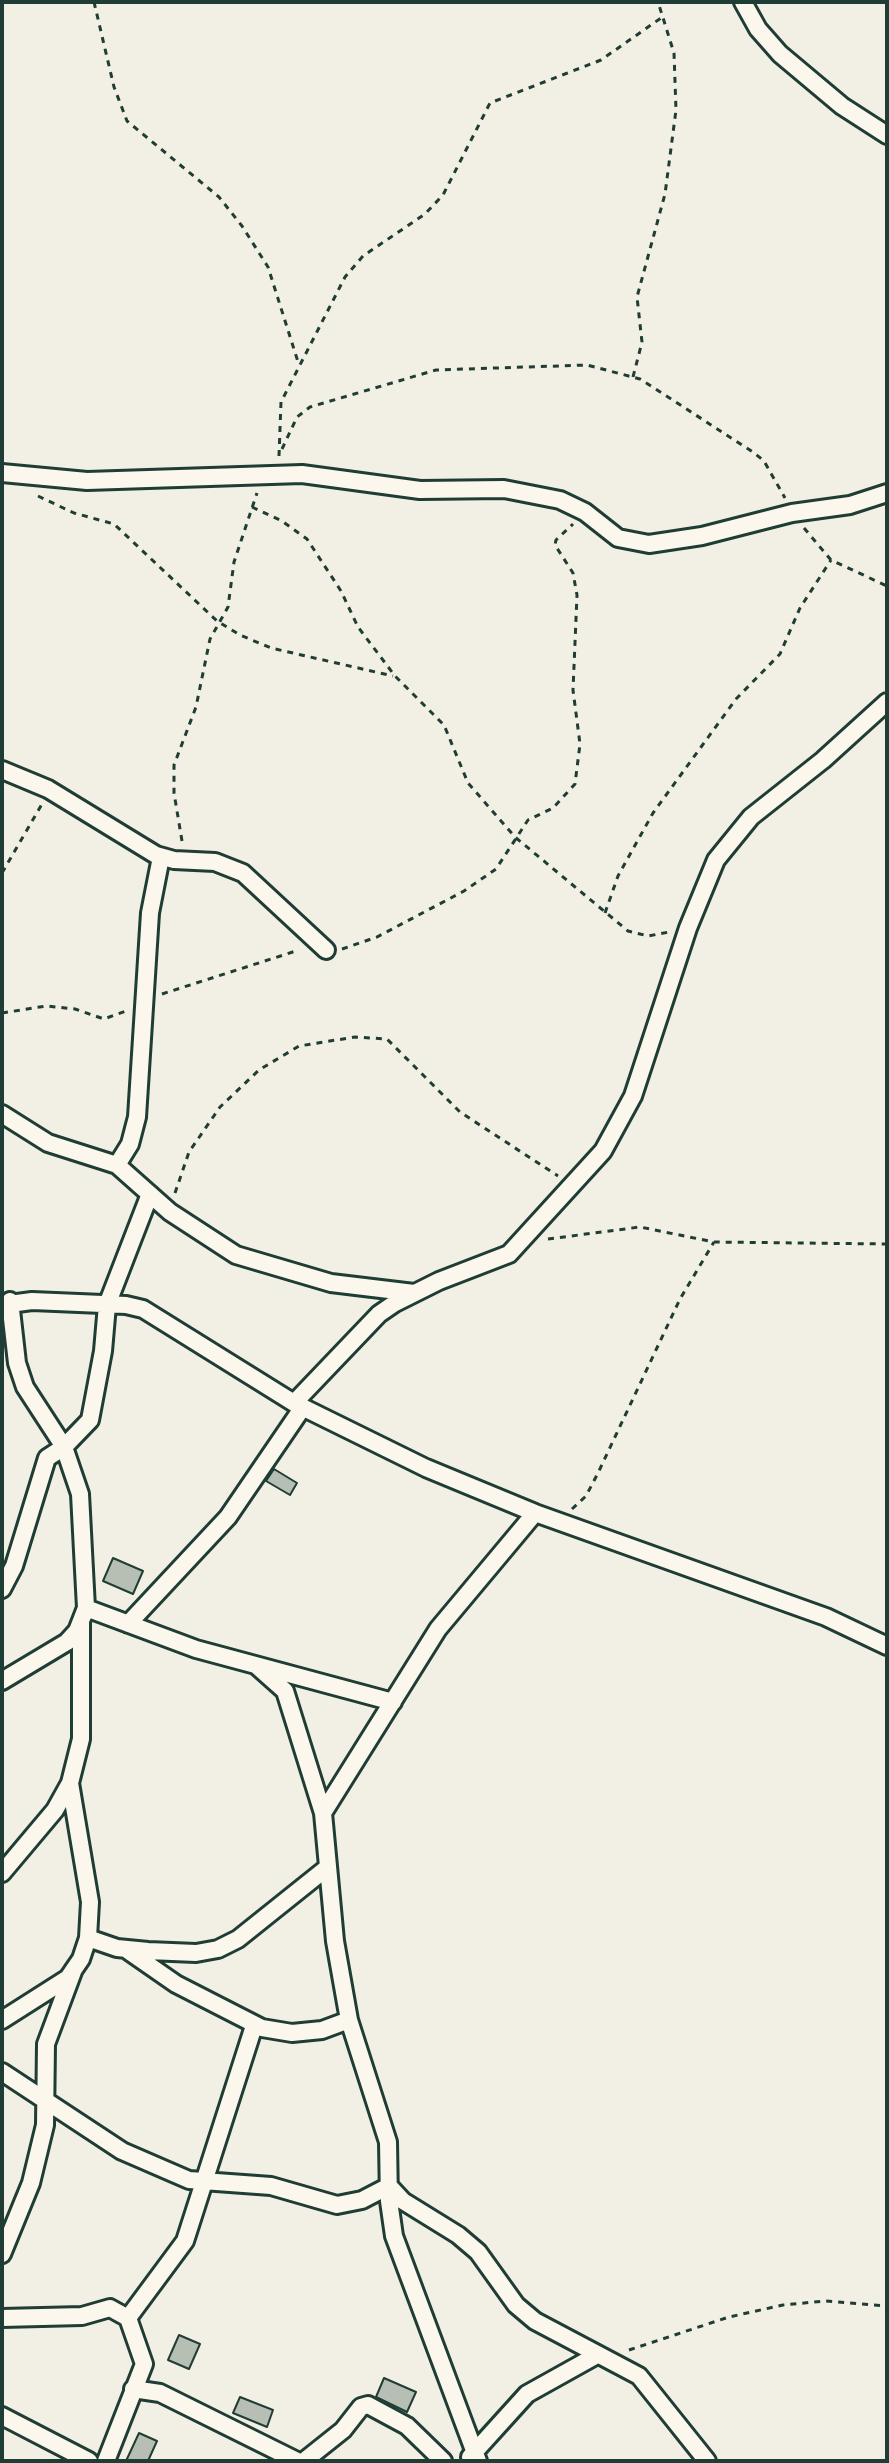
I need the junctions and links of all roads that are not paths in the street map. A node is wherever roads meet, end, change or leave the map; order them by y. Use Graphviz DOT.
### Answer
graph roads {
  1 [pos="743,2"];
  2 [pos="887,135"];
  3 [pos="2,473"];
  4 [pos="887,493"];
  5 [pos="887,702"];
  6 [pos="2,770"];
  7 [pos="161,857"];
  8 [pos="326,950"];
  9 [pos="2,1114"];
  10 [pos="117,1165"];
  11 [pos="150,1194"];
  12 [pos="414,1293"];
  13 [pos="6,1303"];
  14 [pos="107,1305"];
  15 [pos="299,1405"];
  16 [pos="64,1447"];
  17 [pos="535,1513"];
  18 [pos="2,1589"];
  19 [pos="83,1614"];
  20 [pos="128,1624"];
  21 [pos="887,1646"];
  22 [pos="258,1667"];
  23 [pos="2,1681"];
  24 [pos="393,1702"];
  25 [pos="70,1783"];
  26 [pos="323,1813"];
  27 [pos="328,1867"];
  28 [pos="2,1873"];
  29 [pos="88,1938"];
  30 [pos="125,1949"];
  31 [pos="74,1969"];
  32 [pos="2,2020"];
  33 [pos="349,2020"];
  34 [pos="254,2026"];
  35 [pos="2,2072"];
  36 [pos="47,2101"];
  37 [pos="205,2183"];
  38 [pos="389,2186"];
  39 [pos="2,2254"];
  40 [pos="2,2318"];
  41 [pos="128,2318"];
  42 [pos="602,2357"];
  43 [pos="133,2389"];
  44 [pos="2,2416"];
  45 [pos="473,2458"];
  46 [pos="89,2461"];
  47 [pos="106,2461"];
  48 [pos="297,2461"];
  49 [pos="304,2461"];
  50 [pos="443,2461"];
  51 [pos="707,2461"];
  1 -- 2 [label="street"];
  3 -- 4 [label="street"];
  5 -- 12 [label="street"];
  6 -- 7 [label="street"];
  7 -- 8 [label="street"];
  7 -- 10 [label="street"];
  9 -- 10 [label="street"];
  10 -- 11 [label="street"];
  11 -- 12 [label="street"];
  11 -- 14 [label="street"];
  12 -- 15 [label="street"];
  13 -- 14 [label="street"];
  13 -- 16 [label="street"];
  14 -- 15 [label="street"];
  14 -- 16 [label="street"];
  15 -- 17 [label="street"];
  15 -- 20 [label="street"];
  16 -- 18 [label="street"];
  16 -- 19 [label="street"];
  17 -- 21 [label="street"];
  17 -- 24 [label="street"];
  19 -- 20 [label="street"];
  19 -- 23 [label="street"];
  19 -- 25 [label="street"];
  20 -- 22 [label="street"];
  22 -- 24 [label="street"];
  22 -- 26 [label="street"];
  24 -- 26 [label="street"];
  25 -- 28 [label="street"];
  25 -- 29 [label="street"];
  26 -- 27 [label="street"];
  27 -- 30 [label="street"];
  27 -- 33 [label="street"];
  29 -- 30 [label="street"];
  29 -- 31 [label="street"];
  30 -- 34 [label="street"];
  31 -- 32 [label="street"];
  31 -- 36 [label="street"];
  33 -- 34 [label="street"];
  33 -- 38 [label="street"];
  34 -- 37 [label="street"];
  35 -- 36 [label="street"];
  36 -- 37 [label="street"];
  36 -- 39 [label="street"];
  37 -- 38 [label="street"];
  37 -- 41 [label="street"];
  38 -- 42 [label="street"];
  38 -- 45 [label="street"];
  40 -- 41 [label="street"];
  41 -- 43 [label="street"];
  42 -- 45 [label="street"];
  42 -- 51 [label="street"];
  43 -- 47 [label="street"];
  43 -- 48 [label="street"];
  44 -- 46 [label="street"];
  49 -- 50 [label="street"];
}
